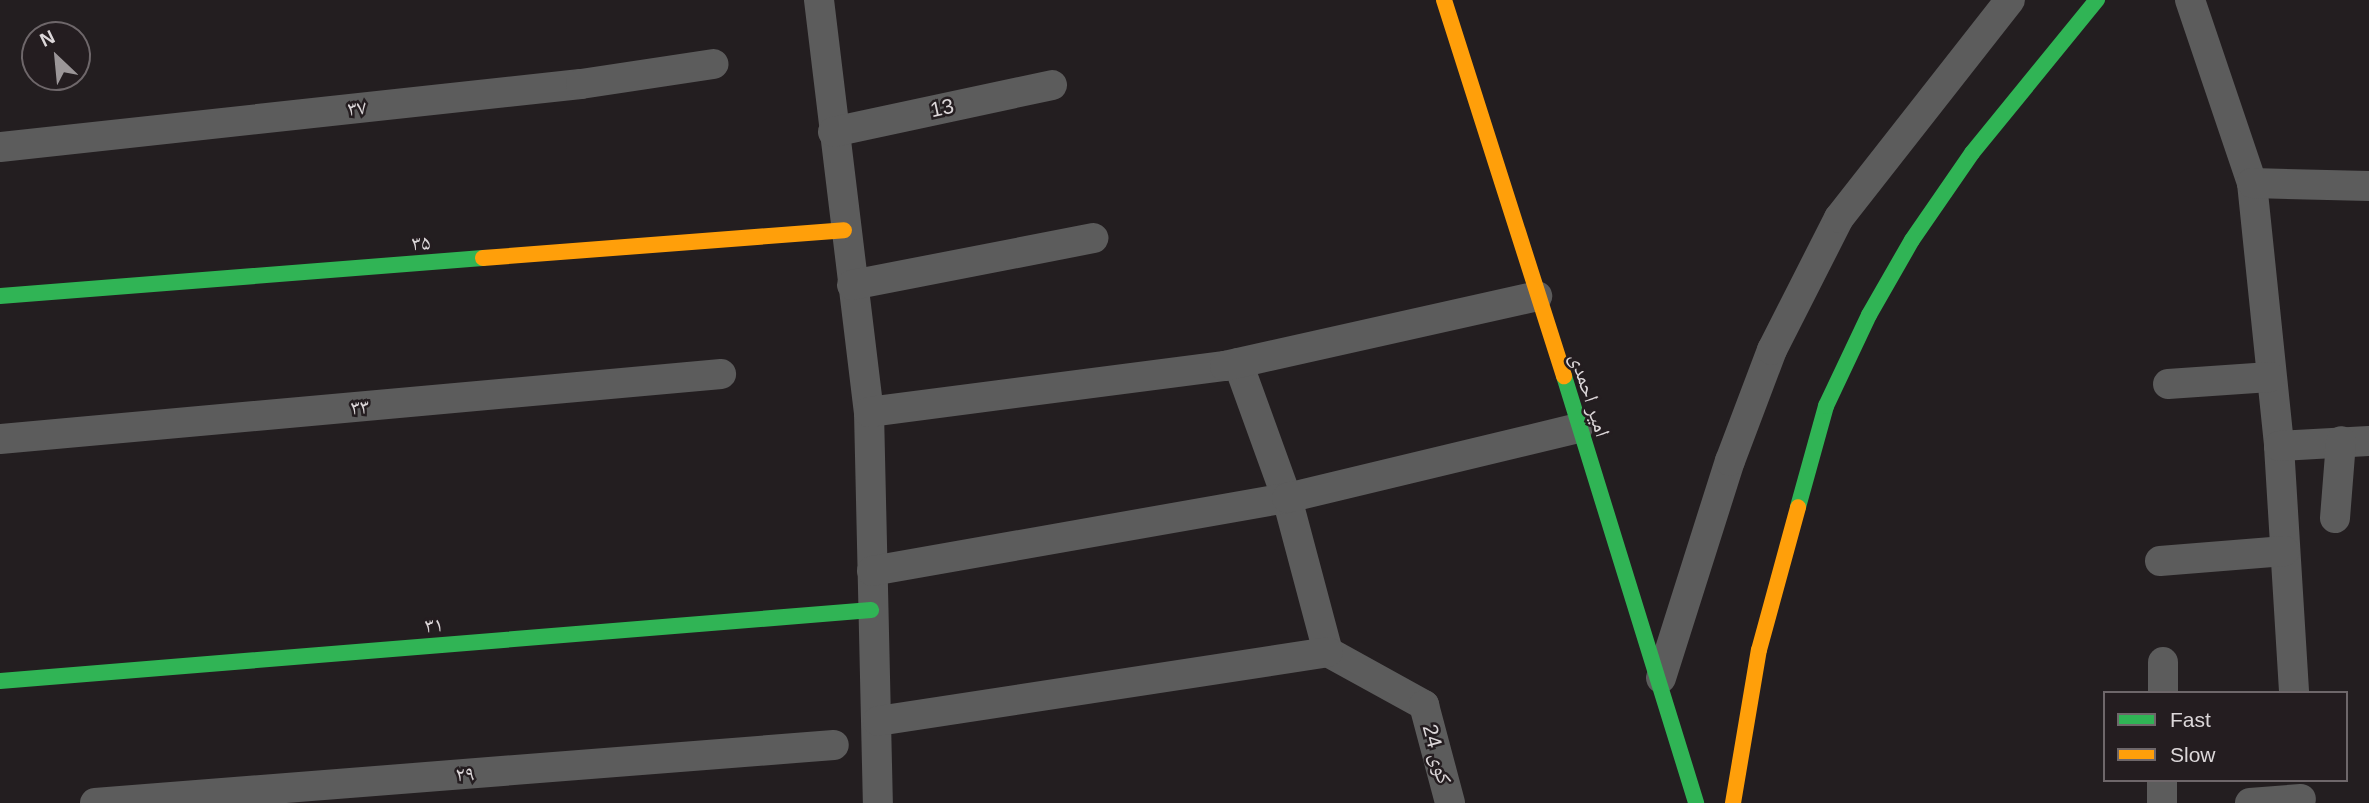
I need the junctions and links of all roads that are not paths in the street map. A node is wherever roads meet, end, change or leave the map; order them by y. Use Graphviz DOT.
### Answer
graph roads {
  1 [pos="819,0"];
  2 [pos="1444,0"];
  3 [pos="2010,0"];
  4 [pos="2097,0"];
  5 [pos="2190,0"];
  6 [pos="713,64"];
  7 [pos="1052,85"];
  8 [pos="833,132"];
  9 [pos="0,147"];
  10 [pos="2252,183"];
  11 [pos="2369,186"];
  12 [pos="844,230"];
  13 [pos="1093,237"];
  14 [pos="852,285"];
  15 [pos="0,296"];
  16 [pos="1536,296"];
  17 [pos="1238,363"];
  18 [pos="721,374"];
  19 [pos="2270,377"];
  20 [pos="2168,384"];
  21 [pos="869,412"];
  22 [pos="1578,428"];
  23 [pos="0,439"];
  24 [pos="2355,441"];
  25 [pos="2279,446"];
  26 [pos="1287,498"];
  27 [pos="2335,518"];
  28 [pos="2285,551"];
  29 [pos="2160,561"];
  30 [pos="872,572"];
  31 [pos="871,610"];
  32 [pos="1328,652"];
  33 [pos="2163,662"];
  34 [pos="1661,678"];
  35 [pos="0,681"];
  36 [pos="2163,691"];
  37 [pos="2294,691"];
  38 [pos="878,721"];
  39 [pos="834,745"];
  40 [pos="2162,782"];
  41 [pos="2300,794"];
  42 [pos="95,803"];
  43 [pos="878,803"];
  44 [pos="1450,803"];
  45 [pos="1696,803"];
  46 [pos="1733,803"];
  47 [pos="2162,803"];
  48 [pos="2250,803"];
  1 -- 8 [label="street"];
  2 -- 16 [label="street, امیر احمدی"];
  3 -- 34 [label="street"];
  4 -- 46 [label="street"];
  5 -- 10 [label="street"];
  6 -- 9 [label="street, ۳۷"];
  7 -- 8 [label="street, 13"];
  8 -- 12 [label="street"];
  10 -- 11 [label="street"];
  10 -- 19 [label="street"];
  12 -- 14 [label="street"];
  12 -- 15 [label="street, ۳۵"];
  13 -- 14 [label="street"];
  14 -- 21 [label="street"];
  16 -- 17 [label="street"];
  16 -- 22 [label="street, امیر احمدی"];
  17 -- 21 [label="street"];
  17 -- 26 [label="street"];
  18 -- 23 [label="street, ۳۳"];
  19 -- 20 [label="street"];
  19 -- 25 [label="street"];
  21 -- 30 [label="street"];
  22 -- 26 [label="street"];
  22 -- 34 [label="street, امیر احمدی"];
  24 -- 25 [label="street"];
  24 -- 27 [label="street"];
  25 -- 28 [label="street"];
  26 -- 30 [label="street"];
  26 -- 32 [label="street"];
  28 -- 29 [label="street"];
  28 -- 37 [label="street"];
  30 -- 31 [label="street"];
  31 -- 35 [label="street, ۳۱"];
  31 -- 38 [label="street"];
  32 -- 38 [label="street"];
  32 -- 44 [label="street, کوی 24"];
  33 -- 36 [label="street"];
  34 -- 45 [label="street, امیر احمدی"];
  38 -- 43 [label="street"];
  39 -- 42 [label="street, ۲۹"];
  40 -- 47 [label="street"];
  41 -- 48 [label="street"];
}
